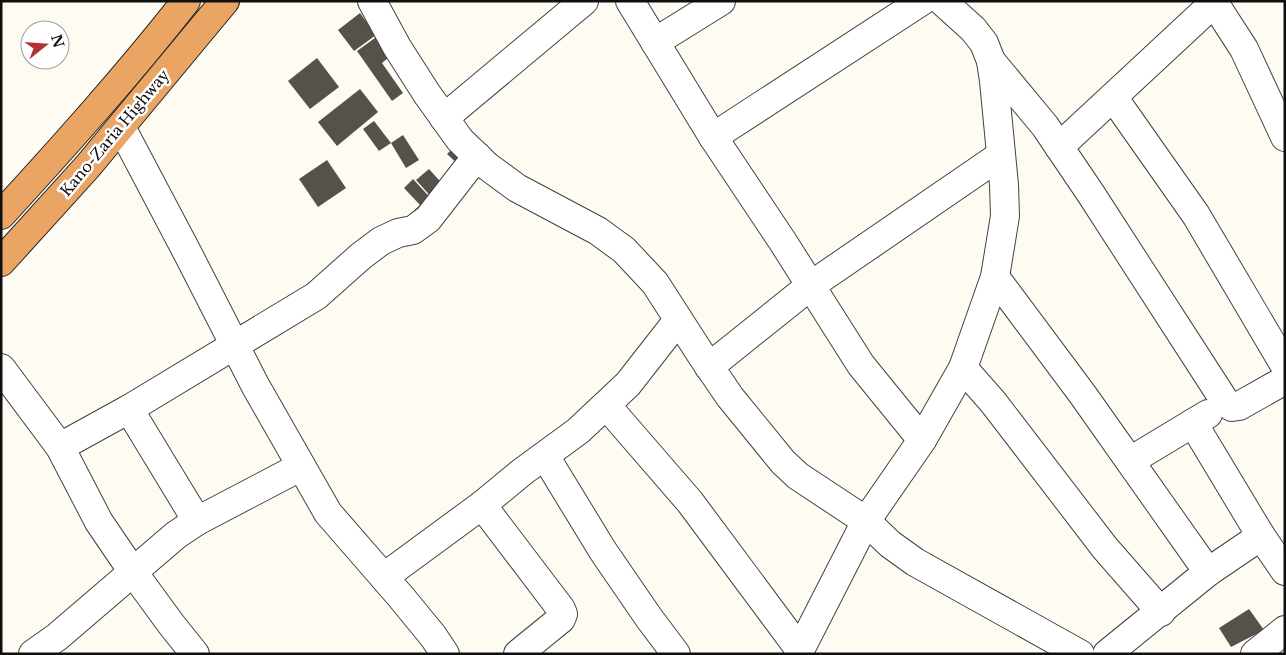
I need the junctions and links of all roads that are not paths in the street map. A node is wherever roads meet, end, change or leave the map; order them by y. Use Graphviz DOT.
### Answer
graph roads {
  1 [pos="186,1"];
  2 [pos="225,1"];
  3 [pos="372,1"];
  4 [pos="584,1"];
  5 [pos="630,1"];
  6 [pos="721,1"];
  7 [pos="922,1"];
  8 [pos="942,1"];
  9 [pos="1214,2"];
  10 [pos="655,42"];
  11 [pos="991,61"];
  12 [pos="1113,97"];
  13 [pos="444,118"];
  14 [pos="121,127"];
  15 [pos="713,137"];
  16 [pos="1285,137"];
  17 [pos="1059,147"];
  18 [pos="1001,155"];
  19 [pos="478,156"];
  20 [pos="1,215"];
  21 [pos="1,262"];
  22 [pos="995,277"];
  23 [pos="810,286"];
  24 [pos="678,320"];
  25 [pos="235,346"];
  26 [pos="709,366"];
  27 [pos="1285,366"];
  28 [pos="1,368"];
  29 [pos="963,368"];
  30 [pos="1285,380"];
  31 [pos="1226,403"];
  32 [pos="606,406"];
  33 [pos="129,410"];
  34 [pos="1193,423"];
  35 [pos="922,440"];
  36 [pos="60,447"];
  37 [pos="545,456"];
  38 [pos="1130,461"];
  39 [pos="300,467"];
  40 [pos="482,506"];
  41 [pos="197,521"];
  42 [pos="866,522"];
  43 [pos="1261,536"];
  44 [pos="1285,571"];
  45 [pos="133,572"];
  46 [pos="1208,572"];
  47 [pos="384,577"];
  48 [pos="1161,612"];
  49 [pos="1285,630"];
  50 [pos="799,652"];
  51 [pos="33,654"];
  52 [pos="195,654"];
  53 [pos="445,654"];
  54 [pos="518,654"];
  55 [pos="676,654"];
  56 [pos="1080,654"];
  57 [pos="1107,654"];
  58 [pos="1255,654"];
  1 -- 20 [label="highway, Kano-Zaria Highway"];
  2 -- 14 [label="highway, Kano-Zaria Highway"];
  3 -- 13 [label="street"];
  4 -- 13 [label="street"];
  5 -- 10 [label="street"];
  6 -- 10 [label="street"];
  7 -- 15 [label="street"];
  8 -- 11 [label="street"];
  9 -- 12 [label="street"];
  9 -- 16 [label="street"];
  10 -- 15 [label="street"];
  11 -- 17 [label="street"];
  11 -- 18 [label="street"];
  12 -- 17 [label="street"];
  12 -- 27 [label="street"];
  13 -- 19 [label="street"];
  14 -- 21 [label="highway, Kano-Zaria Highway"];
  14 -- 25 [label="street"];
  15 -- 23 [label="street"];
  17 -- 31 [label="street"];
  18 -- 22 [label="street"];
  18 -- 23 [label="street"];
  19 -- 24 [label="street"];
  19 -- 25 [label="street"];
  22 -- 29 [label="street"];
  22 -- 38 [label="street"];
  23 -- 26 [label="street"];
  23 -- 35 [label="street"];
  24 -- 26 [label="street"];
  24 -- 32 [label="street"];
  25 -- 33 [label="street"];
  25 -- 39 [label="street"];
  26 -- 42 [label="street"];
  28 -- 36 [label="street"];
  29 -- 35 [label="street"];
  29 -- 48 [label="street"];
  30 -- 31 [label="street"];
  31 -- 34 [label="street"];
  32 -- 37 [label="street"];
  32 -- 50 [label="street"];
  33 -- 36 [label="street"];
  33 -- 41 [label="street"];
  34 -- 38 [label="street"];
  34 -- 43 [label="street"];
  35 -- 42 [label="street"];
  36 -- 45 [label="street"];
  37 -- 40 [label="street"];
  37 -- 55 [label="street"];
  38 -- 46 [label="street"];
  39 -- 41 [label="street"];
  39 -- 47 [label="street"];
  40 -- 47 [label="street"];
  40 -- 54 [label="street"];
  41 -- 45 [label="street"];
  42 -- 50 [label="street"];
  42 -- 56 [label="street"];
  43 -- 44 [label="street"];
  43 -- 46 [label="street"];
  45 -- 51 [label="street"];
  45 -- 52 [label="street"];
  46 -- 48 [label="street"];
  47 -- 53 [label="street"];
  48 -- 57 [label="street"];
  49 -- 58 [label="street"];
}
